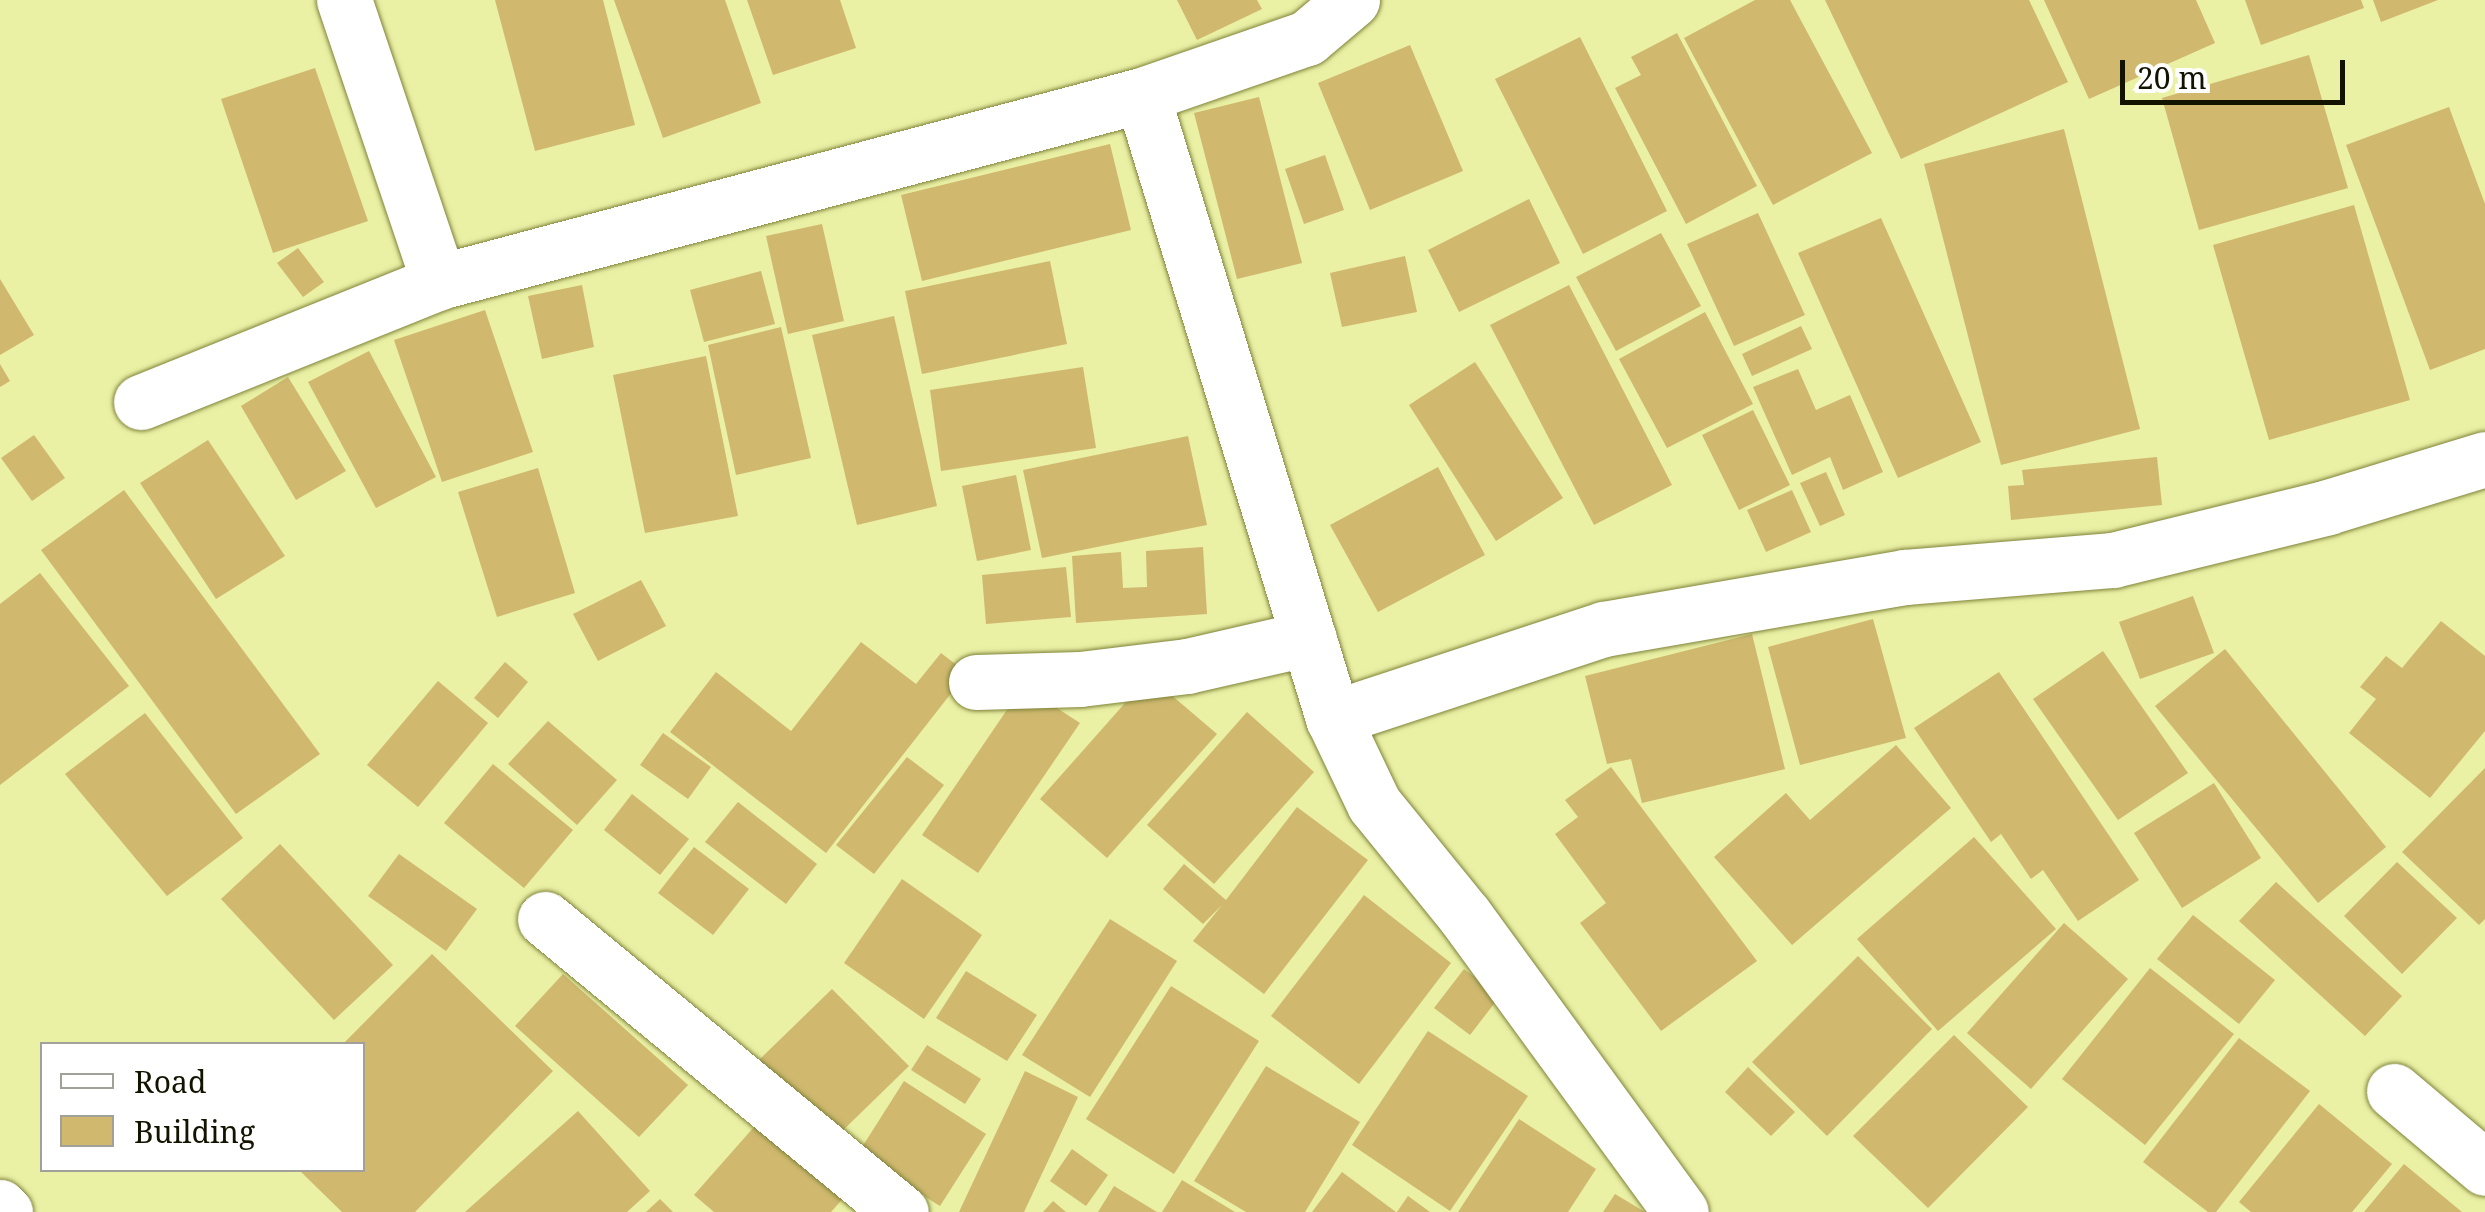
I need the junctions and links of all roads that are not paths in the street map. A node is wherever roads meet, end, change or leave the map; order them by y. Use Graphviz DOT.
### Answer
graph roads {
  1 [pos="344,0"];
  2 [pos="1352,0"];
  3 [pos="1142,95"];
  4 [pos="439,282"];
  5 [pos="141,402"];
  6 [pos="2485,459"];
  7 [pos="1309,638"];
  8 [pos="976,682"];
  9 [pos="1333,718"];
  10 [pos="546,919"];
  11 [pos="2394,1091"];
  12 [pos="2485,1168"];
  13 [pos="901,1212"];
  14 [pos="1681,1212"];
  1 -- 4 [label="street"];
  2 -- 3 [label="street"];
  3 -- 4 [label="street"];
  3 -- 7 [label="street"];
  4 -- 5 [label="street"];
  6 -- 9 [label="street"];
  7 -- 8 [label="street"];
  7 -- 9 [label="street"];
  9 -- 14 [label="street"];
  10 -- 13 [label="street"];
  11 -- 12 [label="street"];
}
